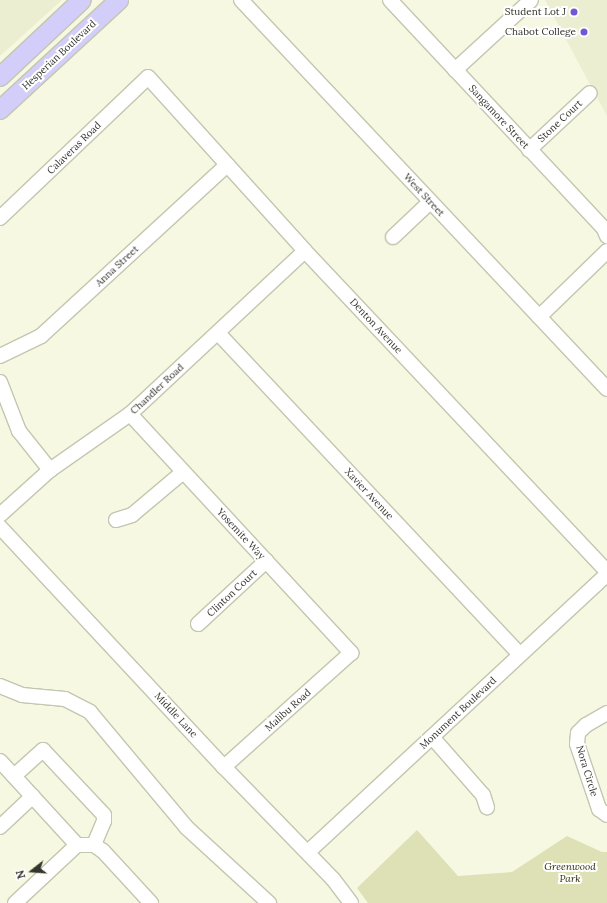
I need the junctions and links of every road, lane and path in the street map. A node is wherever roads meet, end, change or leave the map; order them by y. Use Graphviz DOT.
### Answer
graph roads {
  1 [pos="82,0"];
  2 [pos="119,0"];
  3 [pos="241,0"];
  4 [pos="390,0"];
  5 [pos="531,0"];
  6 [pos="455,70"];
  7 [pos="0,76"];
  8 [pos="148,77"];
  9 [pos="590,93"];
  10 [pos="0,110"];
  11 [pos="530,150"];
  12 [pos="227,165"];
  13 [pos="430,202"];
  14 [pos="0,218"];
  15 [pos="607,236"];
  16 [pos="393,237"];
  17 [pos="305,251"];
  18 [pos="607,251"];
  19 [pos="539,317"];
  20 [pos="218,333"];
  21 [pos="0,356"];
  22 [pos="0,382"];
  23 [pos="607,389"];
  24 [pos="130,414"];
  25 [pos="50,470"];
  26 [pos="182,472"];
  27 [pos="0,515"];
  28 [pos="116,520"];
  29 [pos="0,527"];
  30 [pos="266,561"];
  31 [pos="607,571"];
  32 [pos="607,574"];
  33 [pos="198,624"];
  34 [pos="351,653"];
  35 [pos="520,655"];
  36 [pos="0,686"];
  37 [pos="607,713"];
  38 [pos="432,737"];
  39 [pos="0,761"];
  40 [pos="224,767"];
  41 [pos="14,776"];
  42 [pos="33,796"];
  43 [pos="487,807"];
  44 [pos="607,815"];
  45 [pos="0,827"];
  46 [pos="94,845"];
  47 [pos="76,846"];
  48 [pos="308,852"];
  49 [pos="15,903"];
  50 [pos="151,903"];
  51 [pos="269,903"];
  52 [pos="351,903"];
  1 -- 7 [label="main road"];
  2 -- 10 [label="main road, Hesperian Boulevard"];
  3 -- 13 [label="street, West Street"];
  4 -- 6 [label="street, Sangamore Street"];
  5 -- 6 [label="street"];
  6 -- 11 [label="street, Sangamore Street"];
  8 -- 12 [label="street, Denton Avenue"];
  8 -- 14 [label="street, Calaveras Road"];
  9 -- 11 [label="street, Stone Court"];
  11 -- 15 [label="street, Sangamore Street"];
  12 -- 17 [label="street, Denton Avenue"];
  12 -- 21 [label="street, Anna Street"];
  13 -- 16 [label="street"];
  13 -- 19 [label="street, West Street"];
  17 -- 20 [label="street, Chandler Road"];
  17 -- 31 [label="street, Denton Avenue"];
  18 -- 19 [label="street"];
  19 -- 23 [label="street, West Street"];
  20 -- 24 [label="street, Chandler Road"];
  20 -- 35 [label="street, Xavier Avenue"];
  22 -- 25 [label="street"];
  24 -- 25 [label="street, Chandler Road"];
  24 -- 26 [label="street, Yosemite Way"];
  25 -- 27 [label="street, Chandler Road"];
  26 -- 28 [label="street"];
  26 -- 30 [label="street, Yosemite Way"];
  29 -- 40 [label="street, Middle Lane"];
  30 -- 33 [label="street, Clinton Court"];
  30 -- 34 [label="street, Yosemite Way"];
  32 -- 35 [label="street, Monument Boulevard"];
  34 -- 40 [label="street, Malibu Road"];
  35 -- 38 [label="street, Monument Boulevard"];
  36 -- 51 [label="street"];
  37 -- 44 [label="street, Nora Circle"];
  38 -- 43 [label="street"];
  38 -- 48 [label="street, Monument Boulevard"];
  39 -- 41 [label="street"];
  40 -- 48 [label="street, Middle Lane"];
  41 -- 42 [label="street"];
  41 -- 46 [label="street"];
  42 -- 45 [label="street"];
  42 -- 47 [label="street"];
  46 -- 47 [label="street"];
  46 -- 50 [label="street"];
  47 -- 49 [label="street"];
  48 -- 52 [label="street, Middle Lane"];
}
